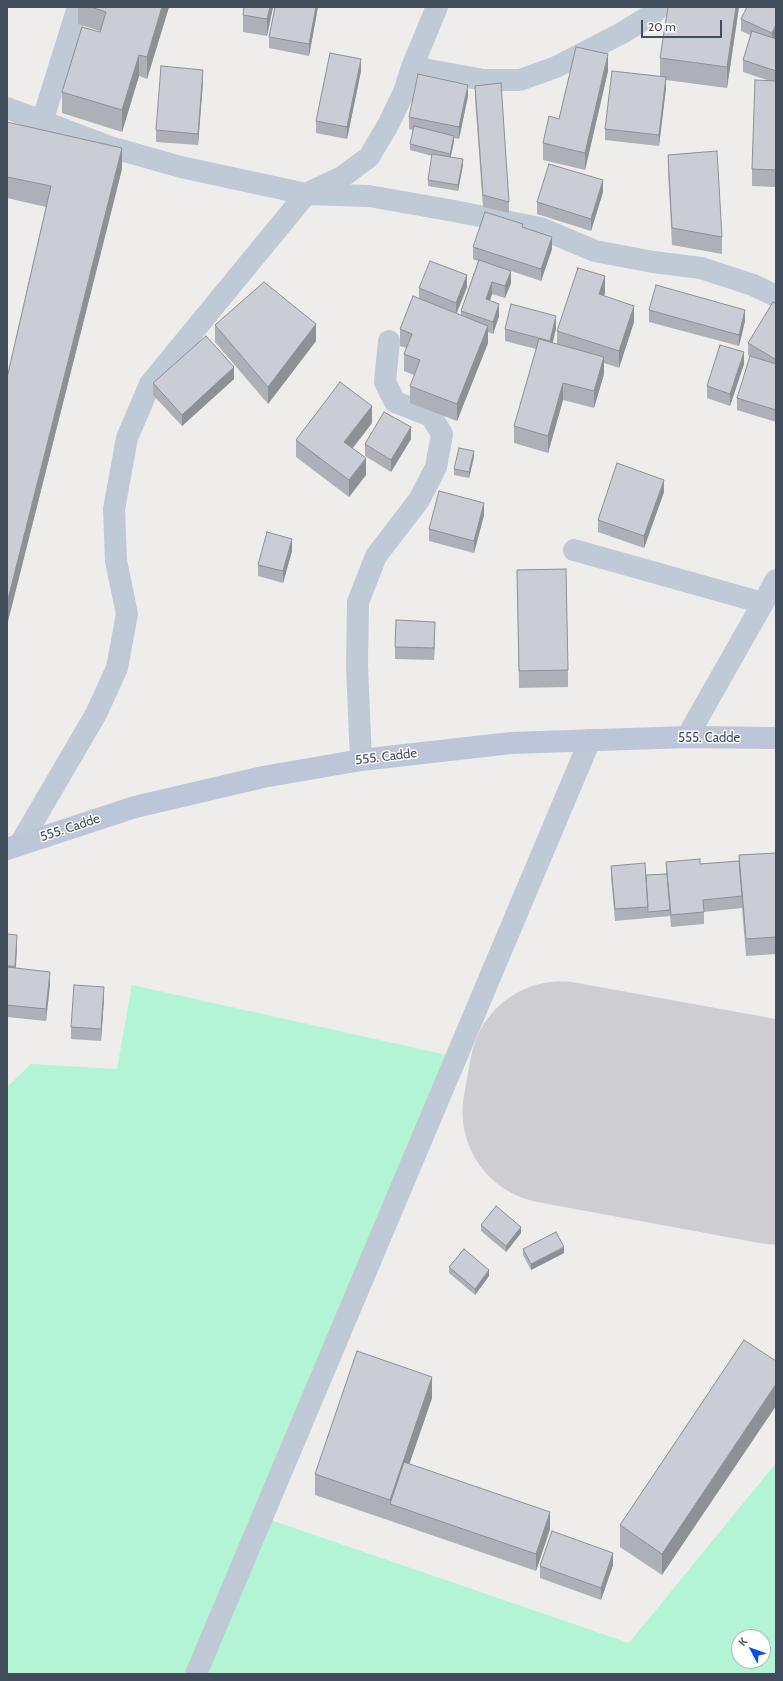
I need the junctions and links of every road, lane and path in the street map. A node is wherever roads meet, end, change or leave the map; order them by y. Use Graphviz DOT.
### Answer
graph roads {
  1 [pos="78,7"];
  2 [pos="437,7"];
  3 [pos="659,7"];
  4 [pos="412,66"];
  5 [pos="7,108"];
  6 [pos="42,122"];
  7 [pos="306,194"];
  8 [pos="776,296"];
  9 [pos="389,342"];
  10 [pos="574,550"];
  11 [pos="776,580"];
  12 [pos="763,602"];
  13 [pos="687,737"];
  14 [pos="776,738"];
  15 [pos="590,740"];
  16 [pos="361,760"];
  17 [pos="14,847"];
  18 [pos="196,1674"];
  1 -- 6 [label="street"];
  2 -- 4 [label="street"];
  3 -- 4 [label="street"];
  4 -- 7 [label="street"];
  5 -- 6 [label="street"];
  6 -- 7 [label="street"];
  7 -- 8 [label="street"];
  7 -- 17 [label="street"];
  9 -- 16 [label="street"];
  10 -- 12 [label="street"];
  11 -- 12 [label="street"];
  12 -- 13 [label="street"];
  13 -- 14 [label="street, 555. Cadde"];
  13 -- 15 [label="street, 555. Cadde"];
  15 -- 16 [label="street, 555. Cadde"];
  15 -- 18 [label="street"];
  16 -- 17 [label="street, 555. Cadde"];
}
